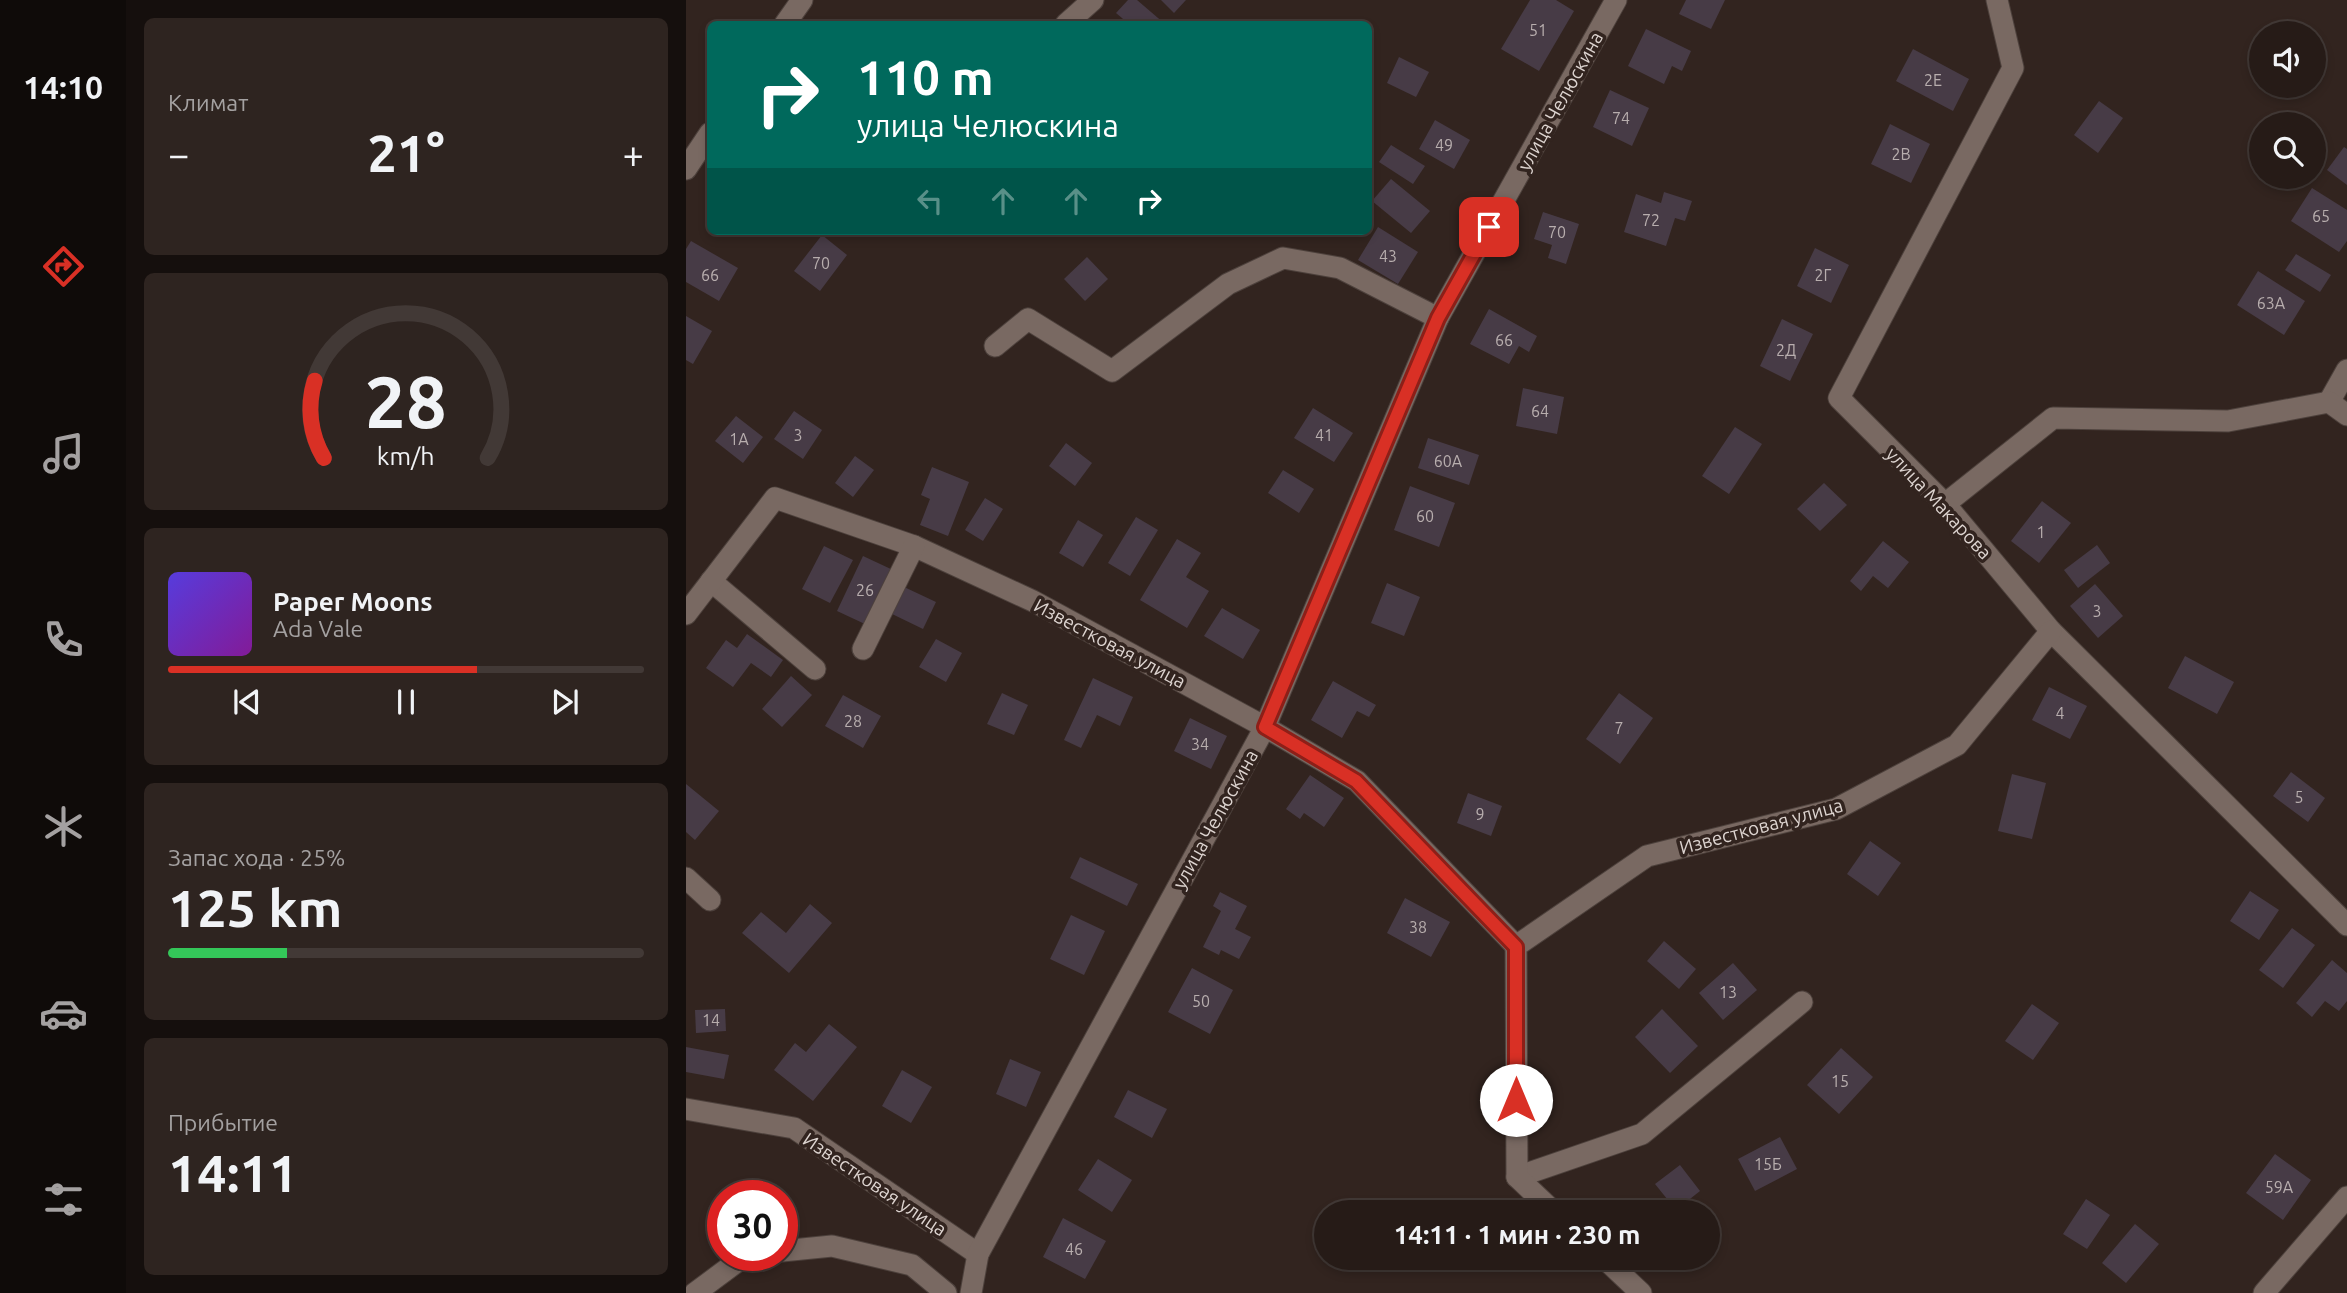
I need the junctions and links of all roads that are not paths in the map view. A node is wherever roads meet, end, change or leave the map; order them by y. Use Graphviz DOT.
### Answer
graph roads {
  1 [pos="802,0"];
  2 [pos="1093,0"];
  3 [pos="1616,0"];
  4 [pos="1997,0"];
  5 [pos="787,21"];
  6 [pos="1069,21"];
  7 [pos="707,138"];
  8 [pos="686,169"];
  9 [pos="1438,318"];
  10 [pos="995,346"];
  11 [pos="2347,370"];
  12 [pos="2329,402"];
  13 [pos="2347,415"];
  14 [pos="1945,504"];
  15 [pos="914,546"];
  16 [pos="711,581"];
  17 [pos="686,614"];
  18 [pos="2051,631"];
  19 [pos="863,649"];
  20 [pos="815,669"];
  21 [pos="1265,727"];
  22 [pos="686,878"];
  23 [pos="710,900"];
  24 [pos="2347,925"];
  25 [pos="1516,947"];
  26 [pos="1802,1002"];
  27 [pos="686,1110"];
  28 [pos="1517,1177"];
  29 [pos="2347,1197"];
  30 [pos="1541,1200"];
  31 [pos="798,1249"];
  32 [pos="978,1254"];
  33 [pos="1617,1270"];
  34 [pos="725,1271"];
  35 [pos="695,1293"];
  36 [pos="946,1293"];
  37 [pos="971,1293"];
  38 [pos="1642,1293"];
  39 [pos="2264,1293"];
  1 -- 5 [label="street"];
  2 -- 6 [label="street"];
  3 -- 9 [label="street, улица Челюскина"];
  4 -- 14 [label="street, улица Макарова"];
  7 -- 8 [label="street"];
  9 -- 10 [label="street"];
  9 -- 21 [label="street, улица Челюскина"];
  11 -- 12 [label="street"];
  12 -- 13 [label="street"];
  12 -- 14 [label="street"];
  14 -- 18 [label="street, улица Макарова"];
  15 -- 16 [label="street, Известковая улица"];
  15 -- 19 [label="street"];
  15 -- 21 [label="street, Известковая улица"];
  16 -- 17 [label="street, Известковая улица"];
  16 -- 20 [label="street"];
  18 -- 24 [label="street, улица Макарова"];
  18 -- 25 [label="street, Известковая улица"];
  21 -- 25 [label="street, Известковая улица"];
  21 -- 32 [label="street, улица Челюскина"];
  22 -- 23 [label="street"];
  25 -- 28 [label="street"];
  26 -- 28 [label="street"];
  27 -- 32 [label="street, Известковая улица"];
  28 -- 30 [label="street"];
  29 -- 39 [label="street"];
  31 -- 36 [label="street"];
  32 -- 37 [label="street, улица Челюскина"];
  33 -- 38 [label="street"];
  34 -- 35 [label="street"];
}
